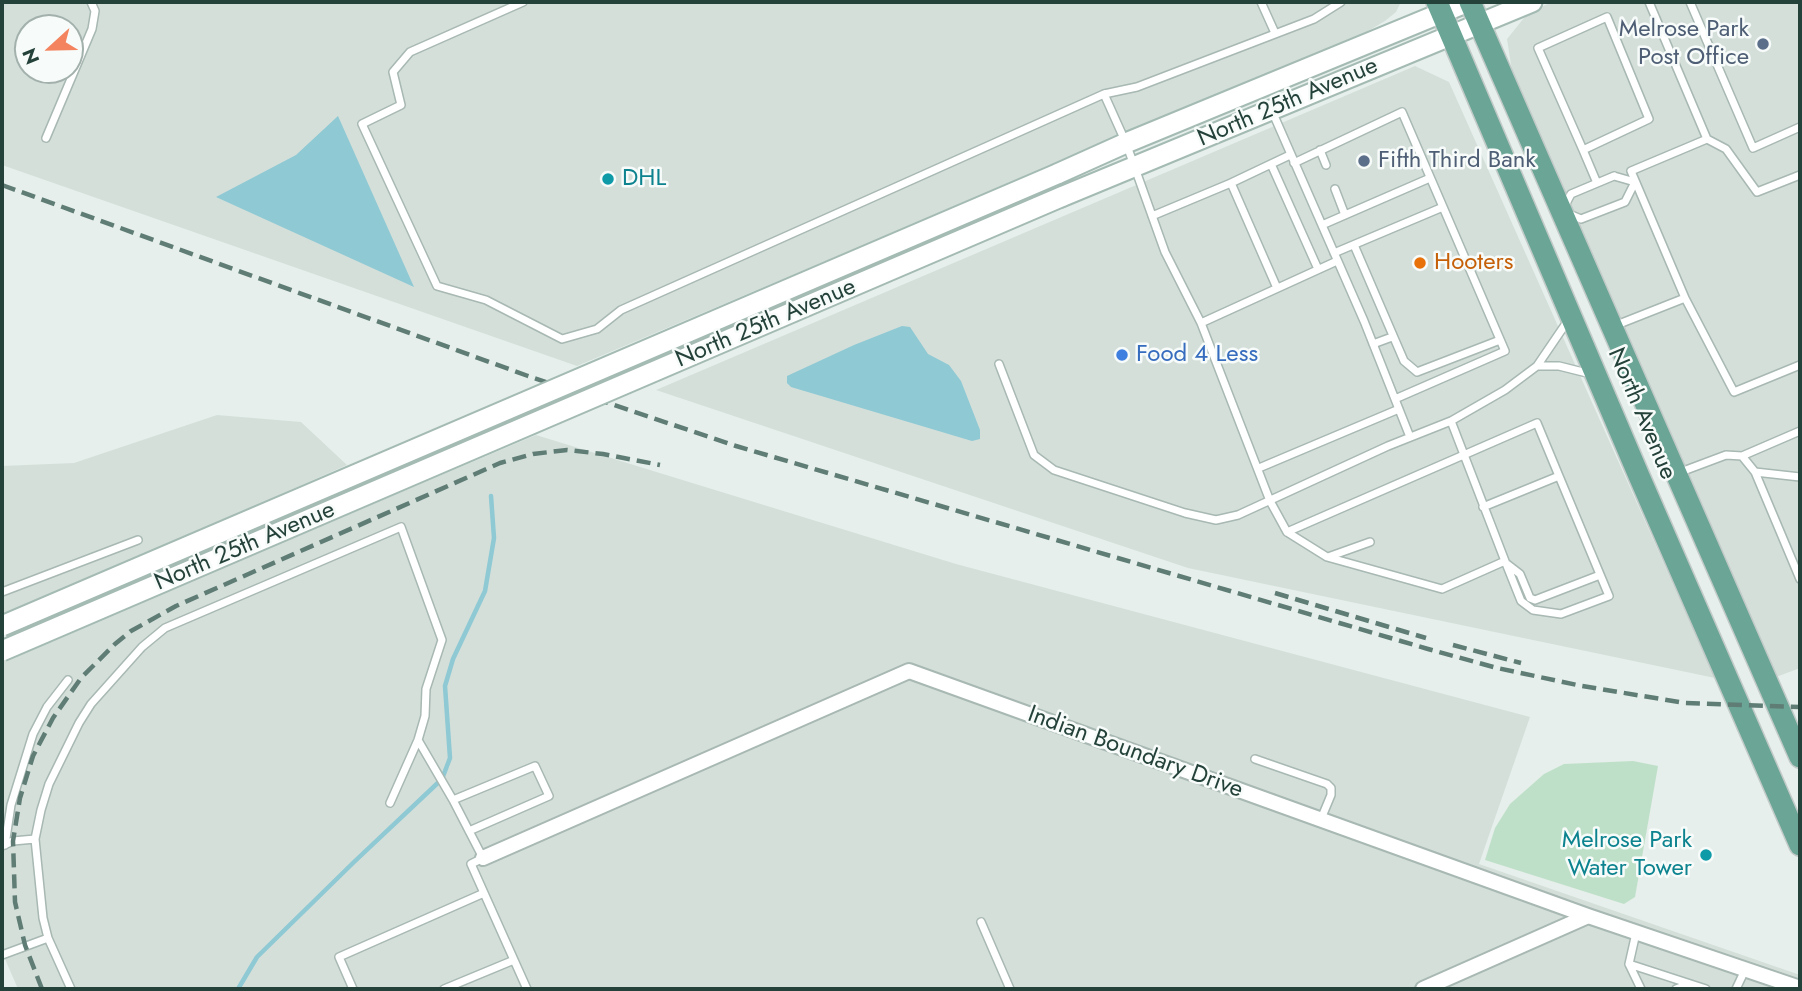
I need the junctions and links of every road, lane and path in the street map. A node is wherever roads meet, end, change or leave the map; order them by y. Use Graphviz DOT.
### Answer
graph roads {
  1 [pos="91,2"];
  2 [pos="523,2"];
  3 [pos="1261,2"];
  4 [pos="1341,2"];
  5 [pos="1469,2"];
  6 [pos="1532,2"];
  7 [pos="1649,2"];
  8 [pos="1690,2"];
  9 [pos="1439,7"];
  10 [pos="1480,23"];
  11 [pos="1275,33"];
  12 [pos="1451,35"];
  13 [pos="1104,94"];
  14 [pos="1272,110"];
  15 [pos="1800,127"];
  16 [pos="46,138"];
  17 [pos="1707,139"];
  18 [pos="1126,143"];
  19 [pos="1320,150"];
  20 [pos="1583,150"];
  21 [pos="1292,159"];
  22 [pos="1271,164"];
  23 [pos="1326,165"];
  24 [pos="1134,166"];
  25 [pos="1800,175"];
  26 [pos="1430,178"];
  27 [pos="1635,182"];
  28 [pos="1231,183"];
  29 [pos="1597,183"];
  30 [pos="1335,189"];
  31 [pos="1443,206"];
  32 [pos="1562,211"];
  33 [pos="1345,215"];
  34 [pos="1152,216"];
  35 [pos="1322,225"];
  36 [pos="1532,225"];
  37 [pos="1354,245"];
  38 [pos="1336,257"];
  39 [pos="1318,269"];
  40 [pos="1277,288"];
  41 [pos="1685,298"];
  42 [pos="1571,316"];
  43 [pos="1201,323"];
  44 [pos="1613,326"];
  45 [pos="1392,337"];
  46 [pos="1500,340"];
  47 [pos="1581,341"];
  48 [pos="1373,344"];
  49 [pos="999,364"];
  50 [pos="1800,365"];
  51 [pos="1537,366"];
  52 [pos="1596,376"];
  53 [pos="1395,400"];
  54 [pos="1399,409"];
  55 [pos="1451,421"];
  56 [pos="1800,431"];
  57 [pos="1410,437"];
  58 [pos="1464,454"];
  59 [pos="1742,456"];
  60 [pos="1259,468"];
  61 [pos="1755,472"];
  62 [pos="1677,474"];
  63 [pos="1559,476"];
  64 [pos="1800,479"];
  65 [pos="1270,501"];
  66 [pos="1483,507"];
  67 [pos="1287,532"];
  68 [pos="138,540"];
  69 [pos="1370,542"];
  70 [pos="1327,557"];
  71 [pos="1505,563"];
  72 [pos="1600,575"];
  73 [pos="1800,579"];
  74 [pos="2,592"];
  75 [pos="2,626"];
  76 [pos="2,651"];
  77 [pos="68,680"];
  78 [pos="418,740"];
  79 [pos="1800,757"];
  80 [pos="1255,759"];
  81 [pos="453,800"];
  82 [pos="390,803"];
  83 [pos="1321,820"];
  84 [pos="469,831"];
  85 [pos="36,839"];
  86 [pos="1800,845"];
  87 [pos="4,846"];
  88 [pos="482,858"];
  89 [pos="484,893"];
  90 [pos="1588,916"];
  91 [pos="981,922"];
  92 [pos="1636,933"];
  93 [pos="48,938"];
  94 [pos="2,955"];
  95 [pos="514,960"];
  96 [pos="1629,964"];
  97 [pos="1746,970"];
  98 [pos="1689,984"];
  99 [pos="1796,987"];
  100 [pos="71,989"];
  101 [pos="353,989"];
  102 [pos="444,989"];
  103 [pos="527,989"];
  104 [pos="1010,989"];
  105 [pos="1423,989"];
  106 [pos="1641,989"];
  107 [pos="1676,989"];
  108 [pos="1706,989"];
  109 [pos="1736,989"];
  1 -- 16 [label="lane"];
  2 -- 13 [label="lane"];
  3 -- 11 [label="lane"];
  4 -- 11 [label="lane"];
  5 -- 9 [label="main road, North 25th Avenue"];
  5 -- 10 [label="main road, North Avenue"];
  6 -- 10 [label="main road, North 25th Avenue"];
  7 -- 17 [label="lane"];
  8 -- 15 [label="lane"];
  9 -- 12 [label="main road, North Avenue"];
  9 -- 18 [label="main road, North 25th Avenue"];
  10 -- 12 [label="main road, North 25th Avenue"];
  10 -- 32 [label="main road, North Avenue"];
  11 -- 13 [label="lane"];
  12 -- 14 [label="main road, North 25th Avenue"];
  12 -- 36 [label="main road, North Avenue"];
  13 -- 18 [label="lane"];
  14 -- 21 [label="lane"];
  14 -- 24 [label="main road, North 25th Avenue"];
  17 -- 25 [label="lane"];
  17 -- 27 [label="lane"];
  18 -- 24 [label="lane"];
  18 -- 75 [label="main road, North 25th Avenue, bridge"];
  19 -- 21 [label="lane"];
  19 -- 23 [label="lane"];
  19 -- 26 [label="lane"];
  20 -- 20 [label="lane"];
  20 -- 29 [label="lane"];
  21 -- 22 [label="lane"];
  21 -- 35 [label="lane"];
  22 -- 28 [label="lane"];
  22 -- 39 [label="lane"];
  24 -- 34 [label="lane"];
  24 -- 76 [label="main road, North 25th Avenue, bridge"];
  26 -- 31 [label="lane"];
  26 -- 33 [label="lane"];
  27 -- 29 [label="lane"];
  27 -- 32 [label="lane"];
  27 -- 41 [label="lane"];
  28 -- 34 [label="lane"];
  28 -- 40 [label="lane"];
  29 -- 32 [label="lane"];
  30 -- 33 [label="lane"];
  31 -- 37 [label="lane"];
  31 -- 46 [label="lane"];
  32 -- 36 [label="main road"];
  32 -- 44 [label="main road, North Avenue"];
  33 -- 35 [label="lane"];
  34 -- 43 [label="lane"];
  35 -- 38 [label="lane"];
  36 -- 42 [label="main road, North Avenue"];
  37 -- 38 [label="lane"];
  37 -- 45 [label="lane"];
  38 -- 39 [label="lane"];
  38 -- 48 [label="lane"];
  39 -- 40 [label="lane"];
  40 -- 43 [label="lane"];
  41 -- 44 [label="lane"];
  41 -- 50 [label="lane"];
  42 -- 47 [label="main road, North Avenue"];
  42 -- 51 [label="lane"];
  43 -- 60 [label="lane"];
  44 -- 47 [label="main road"];
  44 -- 62 [label="main road, North Avenue"];
  45 -- 46 [label="lane"];
  45 -- 48 [label="lane"];
  46 -- 53 [label="lane"];
  47 -- 52 [label="main road, North Avenue"];
  48 -- 53 [label="lane"];
  49 -- 65 [label="lane"];
  51 -- 52 [label="lane"];
  51 -- 55 [label="lane"];
  52 -- 86 [label="main road, North Avenue"];
  53 -- 54 [label="lane"];
  54 -- 57 [label="lane"];
  54 -- 60 [label="lane"];
  55 -- 57 [label="lane"];
  55 -- 58 [label="lane"];
  56 -- 59 [label="lane"];
  57 -- 65 [label="lane"];
  58 -- 63 [label="lane"];
  58 -- 66 [label="lane"];
  58 -- 67 [label="lane"];
  59 -- 61 [label="lane"];
  59 -- 62 [label="lane"];
  60 -- 65 [label="lane"];
  61 -- 64 [label="lane"];
  61 -- 73 [label="lane"];
  62 -- 79 [label="main road, North Avenue"];
  63 -- 66 [label="lane"];
  63 -- 72 [label="lane"];
  65 -- 67 [label="lane"];
  66 -- 71 [label="lane"];
  67 -- 70 [label="lane"];
  68 -- 74 [label="lane"];
  69 -- 70 [label="lane"];
  70 -- 71 [label="lane"];
  71 -- 72 [label="lane"];
  71 -- 72 [label="lane"];
  77 -- 87 [label="lane"];
  78 -- 81 [label="lane"];
  78 -- 82 [label="lane"];
  78 -- 85 [label="lane"];
  80 -- 83 [label="lane"];
  81 -- 84 [label="lane"];
  81 -- 84 [label="lane"];
  83 -- 88 [label="street, Indian Boundary Drive"];
  83 -- 90 [label="street, Indian Boundary Drive"];
  84 -- 88 [label="lane"];
  85 -- 87 [label="lane"];
  85 -- 93 [label="lane"];
  88 -- 89 [label="lane"];
  89 -- 95 [label="lane"];
  89 -- 101 [label="lane"];
  90 -- 92 [label="street, Indian Boundary Drive"];
  90 -- 105 [label="street"];
  91 -- 104 [label="lane"];
  92 -- 96 [label="lane"];
  92 -- 97 [label="street, Indian Boundary Drive"];
  93 -- 94 [label="lane"];
  93 -- 100 [label="lane"];
  95 -- 102 [label="lane"];
  95 -- 103 [label="lane"];
  96 -- 98 [label="lane"];
  96 -- 106 [label="lane"];
  97 -- 99 [label="street, Indian Boundary Drive"];
  97 -- 109 [label="lane"];
  98 -- 107 [label="lane"];
  98 -- 108 [label="lane"];
}
